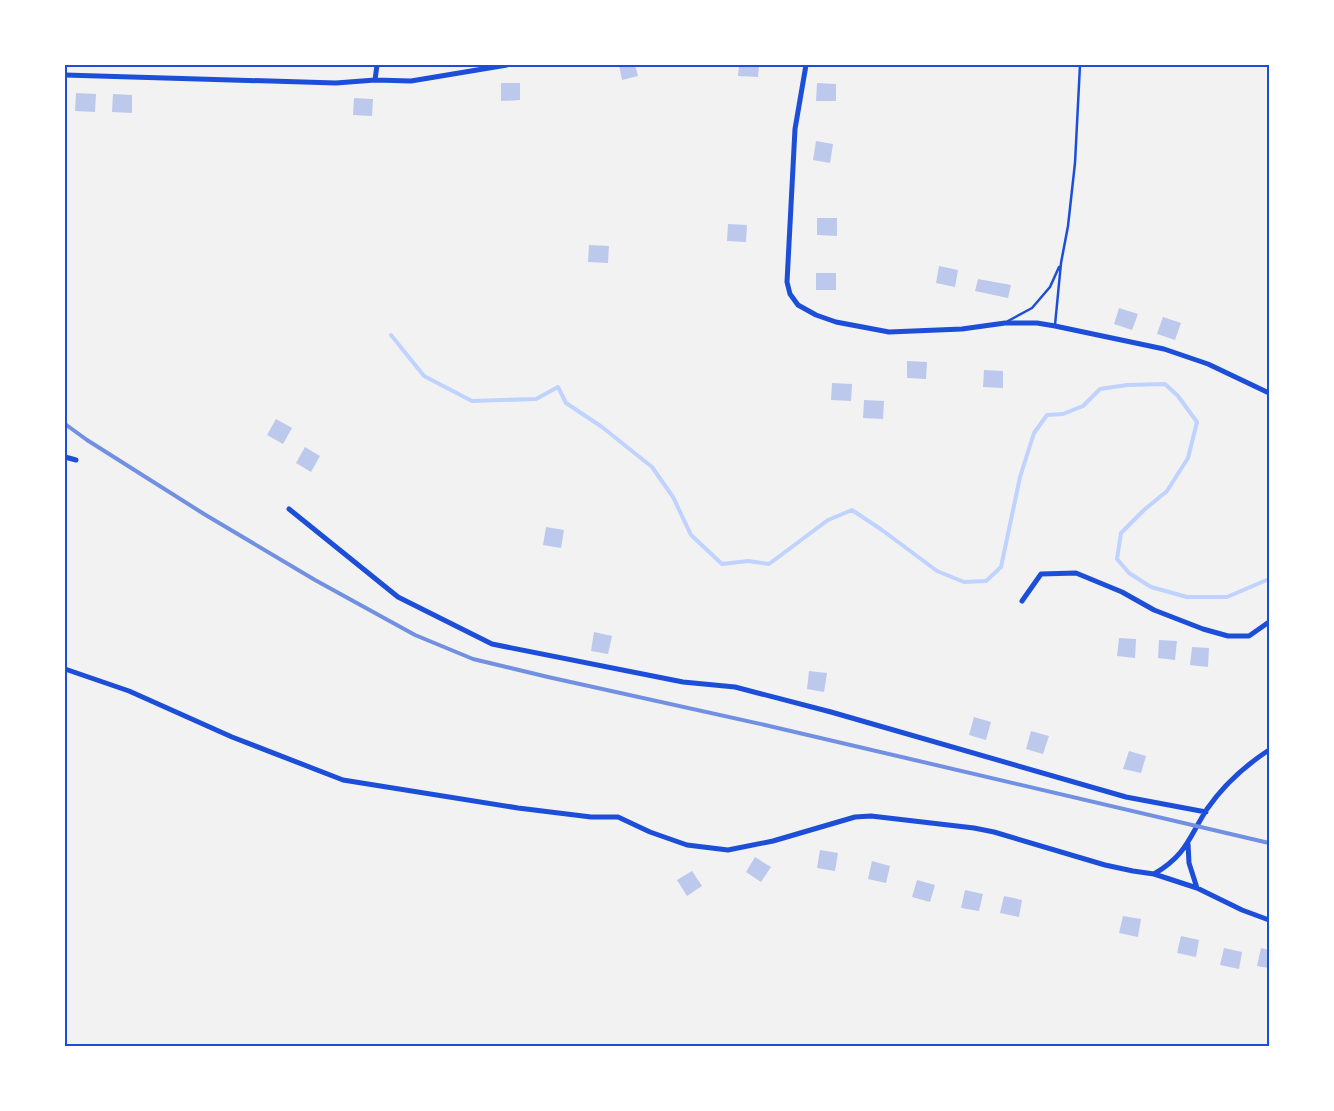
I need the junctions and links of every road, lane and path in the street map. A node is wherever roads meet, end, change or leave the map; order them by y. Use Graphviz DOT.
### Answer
graph roads {
  1 [pos="377,65"];
  2 [pos="507,65"];
  3 [pos="806,65"];
  4 [pos="1080,65"];
  5 [pos="65,75"];
  6 [pos="375,80"];
  7 [pos="1061,263"];
  8 [pos="1005,323"];
  9 [pos="1055,326"];
  10 [pos="1269,393"];
  11 [pos="65,457"];
  12 [pos="76,460"];
  13 [pos="289,509"];
  14 [pos="1022,601"];
  15 [pos="1269,622"];
  16 [pos="65,669"];
  17 [pos="1269,750"];
  18 [pos="1206,812"];
  19 [pos="1188,844"];
  20 [pos="1154,874"];
  21 [pos="1197,888"];
  22 [pos="1269,920"];
  1 -- 6 [label="street"];
  2 -- 6 [label="street"];
  3 -- 8 [label="street"];
  4 -- 7 [label="lane"];
  5 -- 6 [label="street"];
  7 -- 8 [label="lane"];
  7 -- 9 [label="lane"];
  8 -- 9 [label="street"];
  9 -- 10 [label="street"];
  11 -- 12 [label="street"];
  13 -- 18 [label="street"];
  14 -- 15 [label="street"];
  16 -- 20 [label="street"];
  17 -- 18 [label="street"];
  18 -- 19 [label="street"];
  19 -- 20 [label="street"];
  19 -- 21 [label="street"];
  20 -- 21 [label="street"];
  21 -- 22 [label="street"];
}
